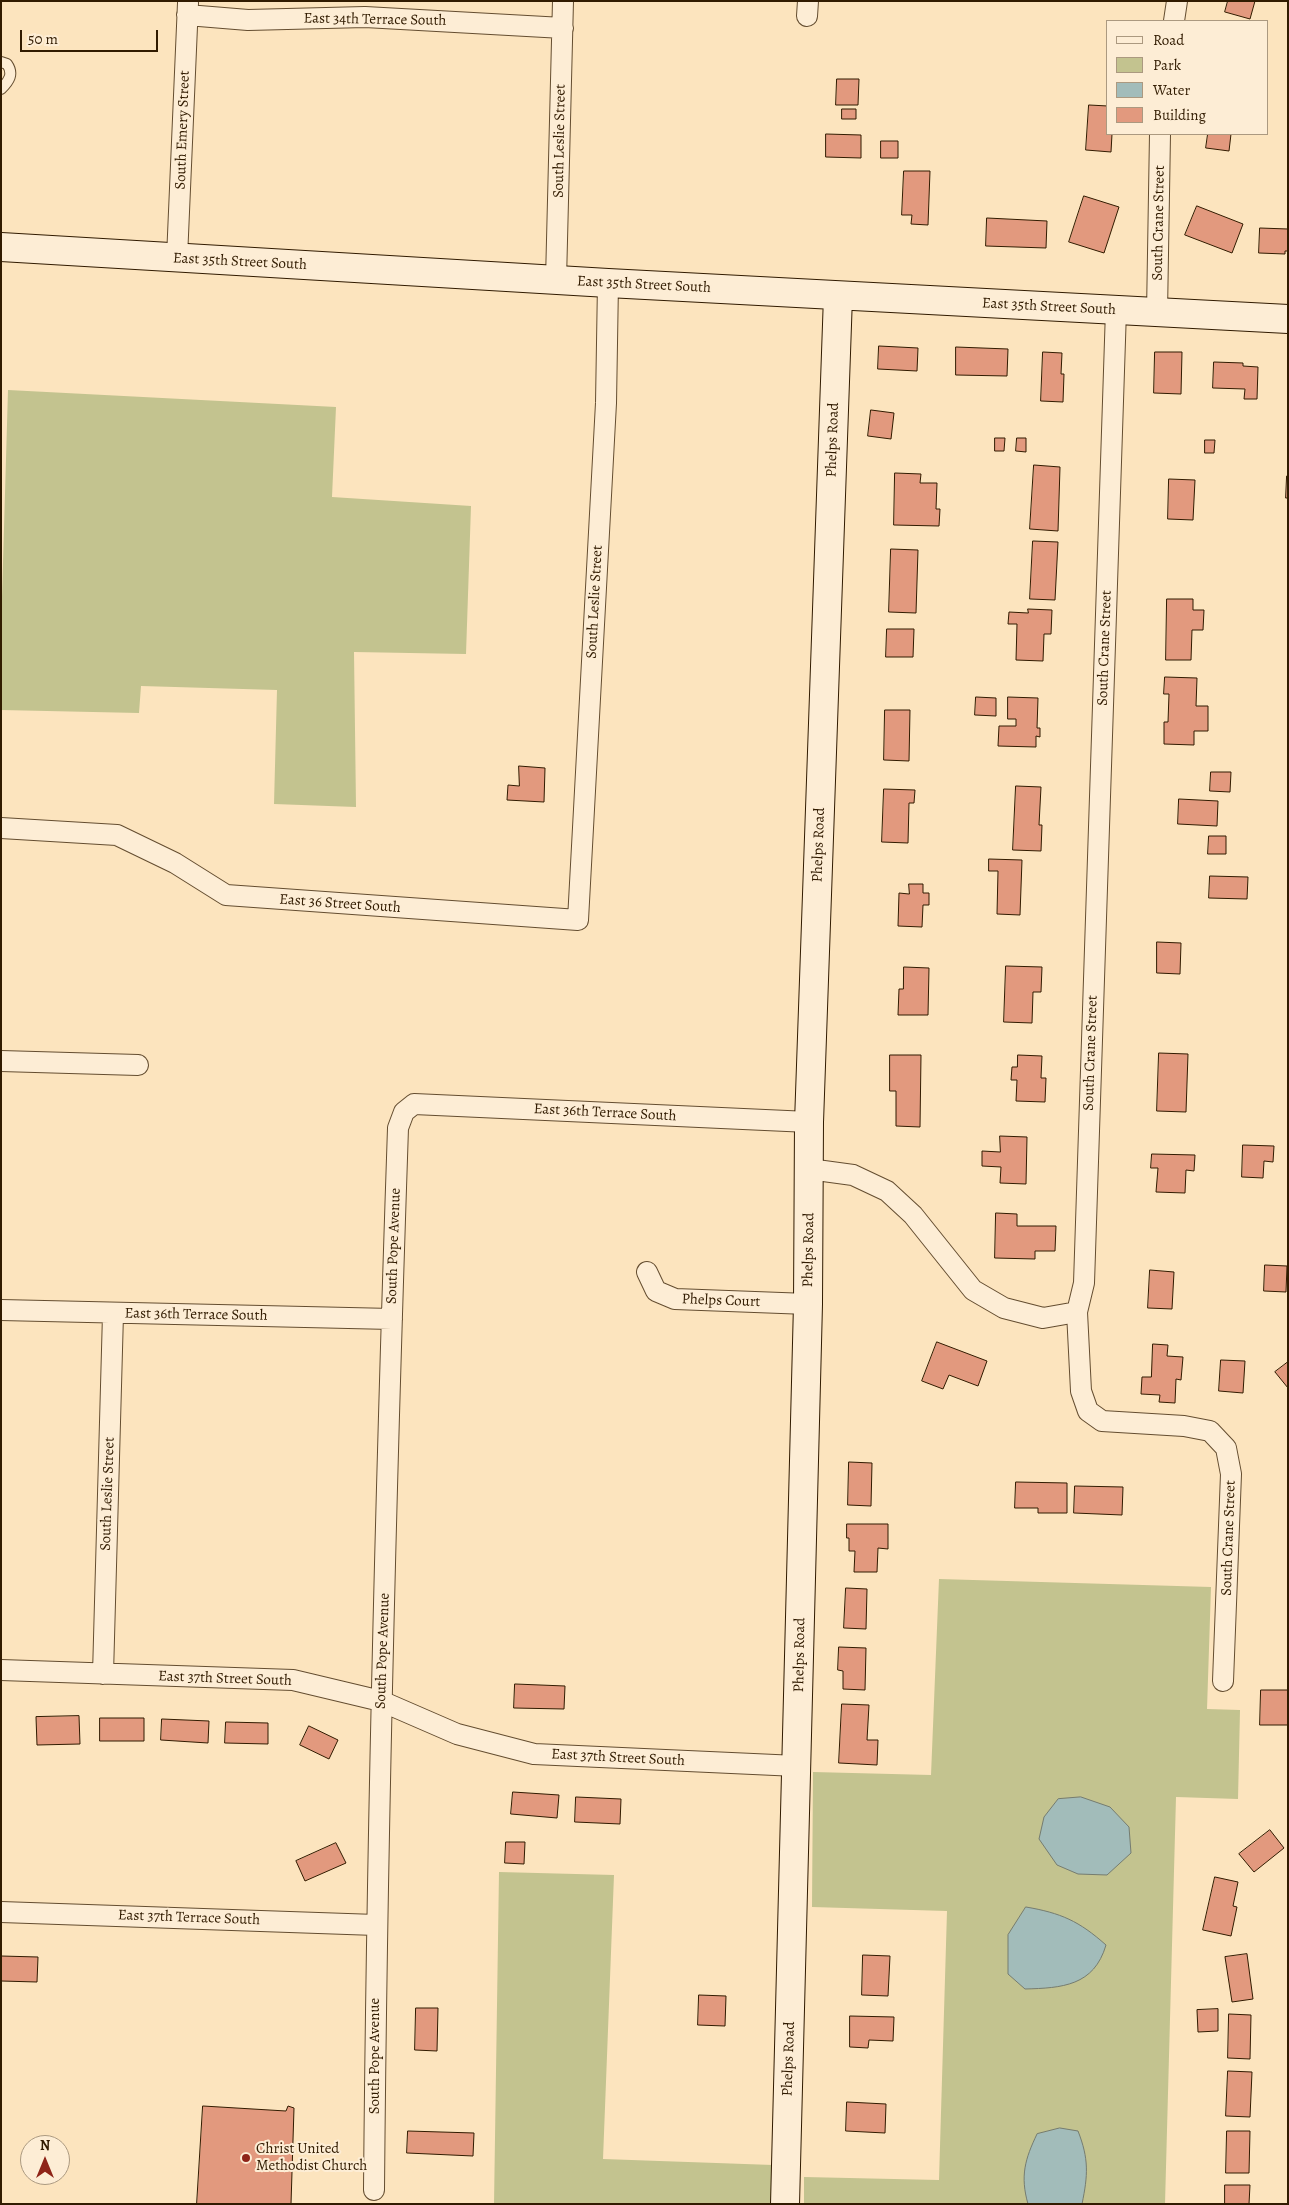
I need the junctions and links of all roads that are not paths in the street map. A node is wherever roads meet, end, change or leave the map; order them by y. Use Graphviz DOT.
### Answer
graph roads {
  1 [pos="564,1"];
  2 [pos="1177,1"];
  3 [pos="187,8"];
  4 [pos="1174,20"];
  5 [pos="563,28"];
  6 [pos="1,62"];
  7 [pos="1,89"];
  8 [pos="1160,135"];
  9 [pos="1,247"];
  10 [pos="177,258"];
  11 [pos="556,280"];
  12 [pos="608,283"];
  13 [pos="838,296"];
  14 [pos="1116,310"];
  15 [pos="1157,313"];
  16 [pos="1288,319"];
  17 [pos="1,828"];
  18 [pos="578,920"];
  19 [pos="1,1061"];
  20 [pos="138,1065"];
  21 [pos="404,1112"];
  22 [pos="809,1122"];
  23 [pos="809,1169"];
  24 [pos="647,1272"];
  25 [pos="808,1304"];
  26 [pos="1,1310"];
  27 [pos="1077,1312"];
  28 [pos="113,1314"];
  29 [pos="392,1319"];
  30 [pos="1,1670"];
  31 [pos="103,1674"];
  32 [pos="1223,1681"];
  33 [pos="381,1701"];
  34 [pos="797,1766"];
  35 [pos="1,1912"];
  36 [pos="376,1925"];
  37 [pos="374,2190"];
  38 [pos="785,2204"];
  1 -- 5 [label="street, South Leslie Street"];
  2 -- 4 [label="street"];
  3 -- 5 [label="street, East 34th Terrace South"];
  3 -- 10 [label="street, South Emery Street"];
  5 -- 11 [label="street, South Leslie Street"];
  6 -- 7 [label="lane"];
  8 -- 15 [label="street, South Crane Street"];
  9 -- 10 [label="street, East 35th Street South"];
  10 -- 11 [label="street, East 35th Street South"];
  11 -- 12 [label="street, East 35th Street South"];
  12 -- 13 [label="street, East 35th Street South"];
  12 -- 18 [label="street, South Leslie Street"];
  13 -- 14 [label="street, East 35th Street South"];
  13 -- 22 [label="street, Phelps Road"];
  14 -- 15 [label="street, East 35th Street South"];
  14 -- 27 [label="street, South Crane Street"];
  15 -- 16 [label="street, East 35th Street South"];
  17 -- 18 [label="street, East 36 Street South"];
  19 -- 20 [label="street"];
  21 -- 22 [label="street, East 36th Terrace South"];
  21 -- 29 [label="street, South Pope Avenue"];
  22 -- 23 [label="street, Phelps Road"];
  23 -- 25 [label="street, Phelps Road"];
  23 -- 27 [label="street"];
  24 -- 25 [label="street, Phelps Court"];
  25 -- 34 [label="street, Phelps Road"];
  26 -- 28 [label="street, East 36th Terrace South"];
  27 -- 32 [label="street, South Crane Street"];
  28 -- 29 [label="street, East 36th Terrace South"];
  28 -- 31 [label="street, South Leslie Street"];
  29 -- 33 [label="street, South Pope Avenue"];
  30 -- 31 [label="street, East 37th Street South"];
  31 -- 33 [label="street, East 37th Street South"];
  33 -- 34 [label="street, East 37th Street South"];
  33 -- 36 [label="street, South Pope Avenue"];
  34 -- 38 [label="street, Phelps Road"];
  35 -- 36 [label="street, East 37th Terrace South"];
  36 -- 37 [label="street, South Pope Avenue"];
}
